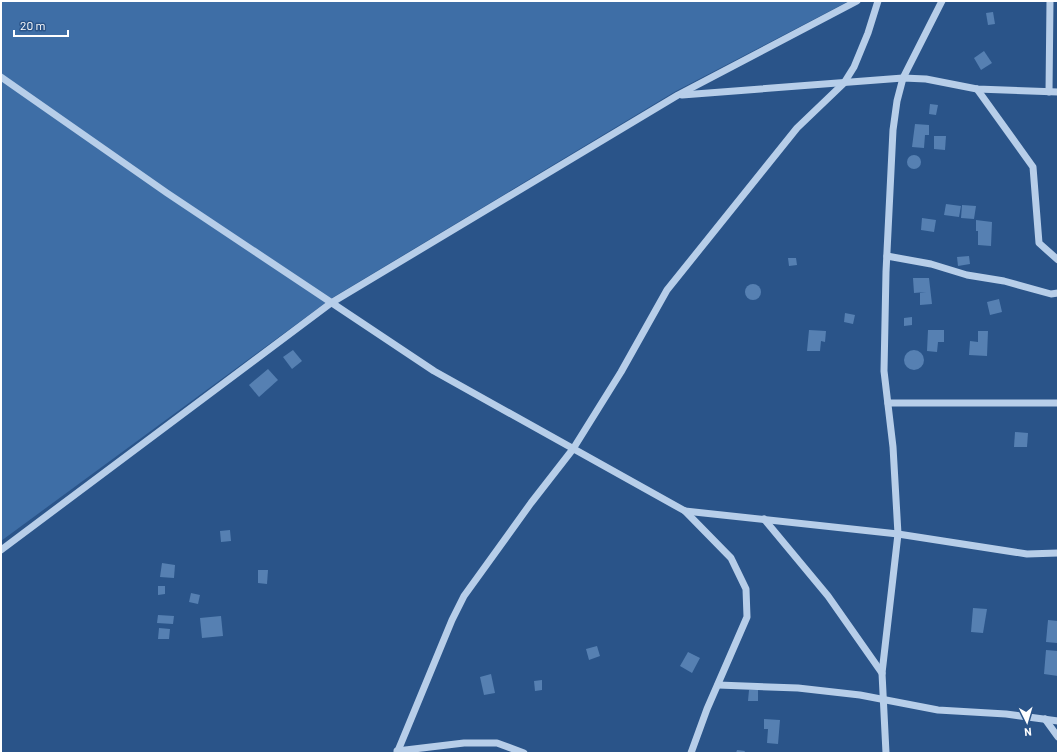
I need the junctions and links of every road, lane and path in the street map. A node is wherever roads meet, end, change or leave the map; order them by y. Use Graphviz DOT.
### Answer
graph roads {
  1 [pos="857,1"];
  2 [pos="878,1"];
  3 [pos="942,1"];
  4 [pos="1050,1"];
  5 [pos="1,77"];
  6 [pos="903,78"];
  7 [pos="844,82"];
  8 [pos="977,89"];
  9 [pos="1049,92"];
  10 [pos="1058,92"];
  11 [pos="678,95"];
  12 [pos="886,256"];
  13 [pos="1058,260"];
  14 [pos="1058,293"];
  15 [pos="331,303"];
  16 [pos="888,403"];
  17 [pos="1058,403"];
  18 [pos="573,449"];
  19 [pos="685,511"];
  20 [pos="764,519"];
  21 [pos="898,534"];
  22 [pos="1,550"];
  23 [pos="1058,553"];
  24 [pos="882,673"];
  25 [pos="718,685"];
  26 [pos="883,701"];
  27 [pos="1045,719"];
  28 [pos="1058,722"];
  29 [pos="1058,737"];
  30 [pos="397,752"];
  31 [pos="524,753"];
  32 [pos="691,753"];
  33 [pos="886,753"];
  1 -- 11 [label="street"];
  2 -- 7 [label="street"];
  3 -- 6 [label="street"];
  4 -- 9 [label="street"];
  5 -- 15 [label="street"];
  6 -- 7 [label="street"];
  6 -- 8 [label="street"];
  6 -- 12 [label="street"];
  7 -- 11 [label="street"];
  7 -- 18 [label="street"];
  8 -- 9 [label="street"];
  8 -- 13 [label="street"];
  9 -- 10 [label="street"];
  11 -- 15 [label="street"];
  12 -- 14 [label="street"];
  12 -- 16 [label="street"];
  15 -- 18 [label="street"];
  15 -- 22 [label="street"];
  16 -- 17 [label="street"];
  16 -- 21 [label="street"];
  18 -- 19 [label="street"];
  18 -- 30 [label="street"];
  19 -- 20 [label="street"];
  19 -- 25 [label="street"];
  20 -- 21 [label="street"];
  20 -- 24 [label="street"];
  21 -- 23 [label="street"];
  21 -- 24 [label="street"];
  24 -- 26 [label="street"];
  25 -- 26 [label="street"];
  25 -- 32 [label="street"];
  26 -- 27 [label="street"];
  26 -- 33 [label="street"];
  27 -- 28 [label="street"];
  27 -- 29 [label="street"];
  30 -- 31 [label="street"];
}
